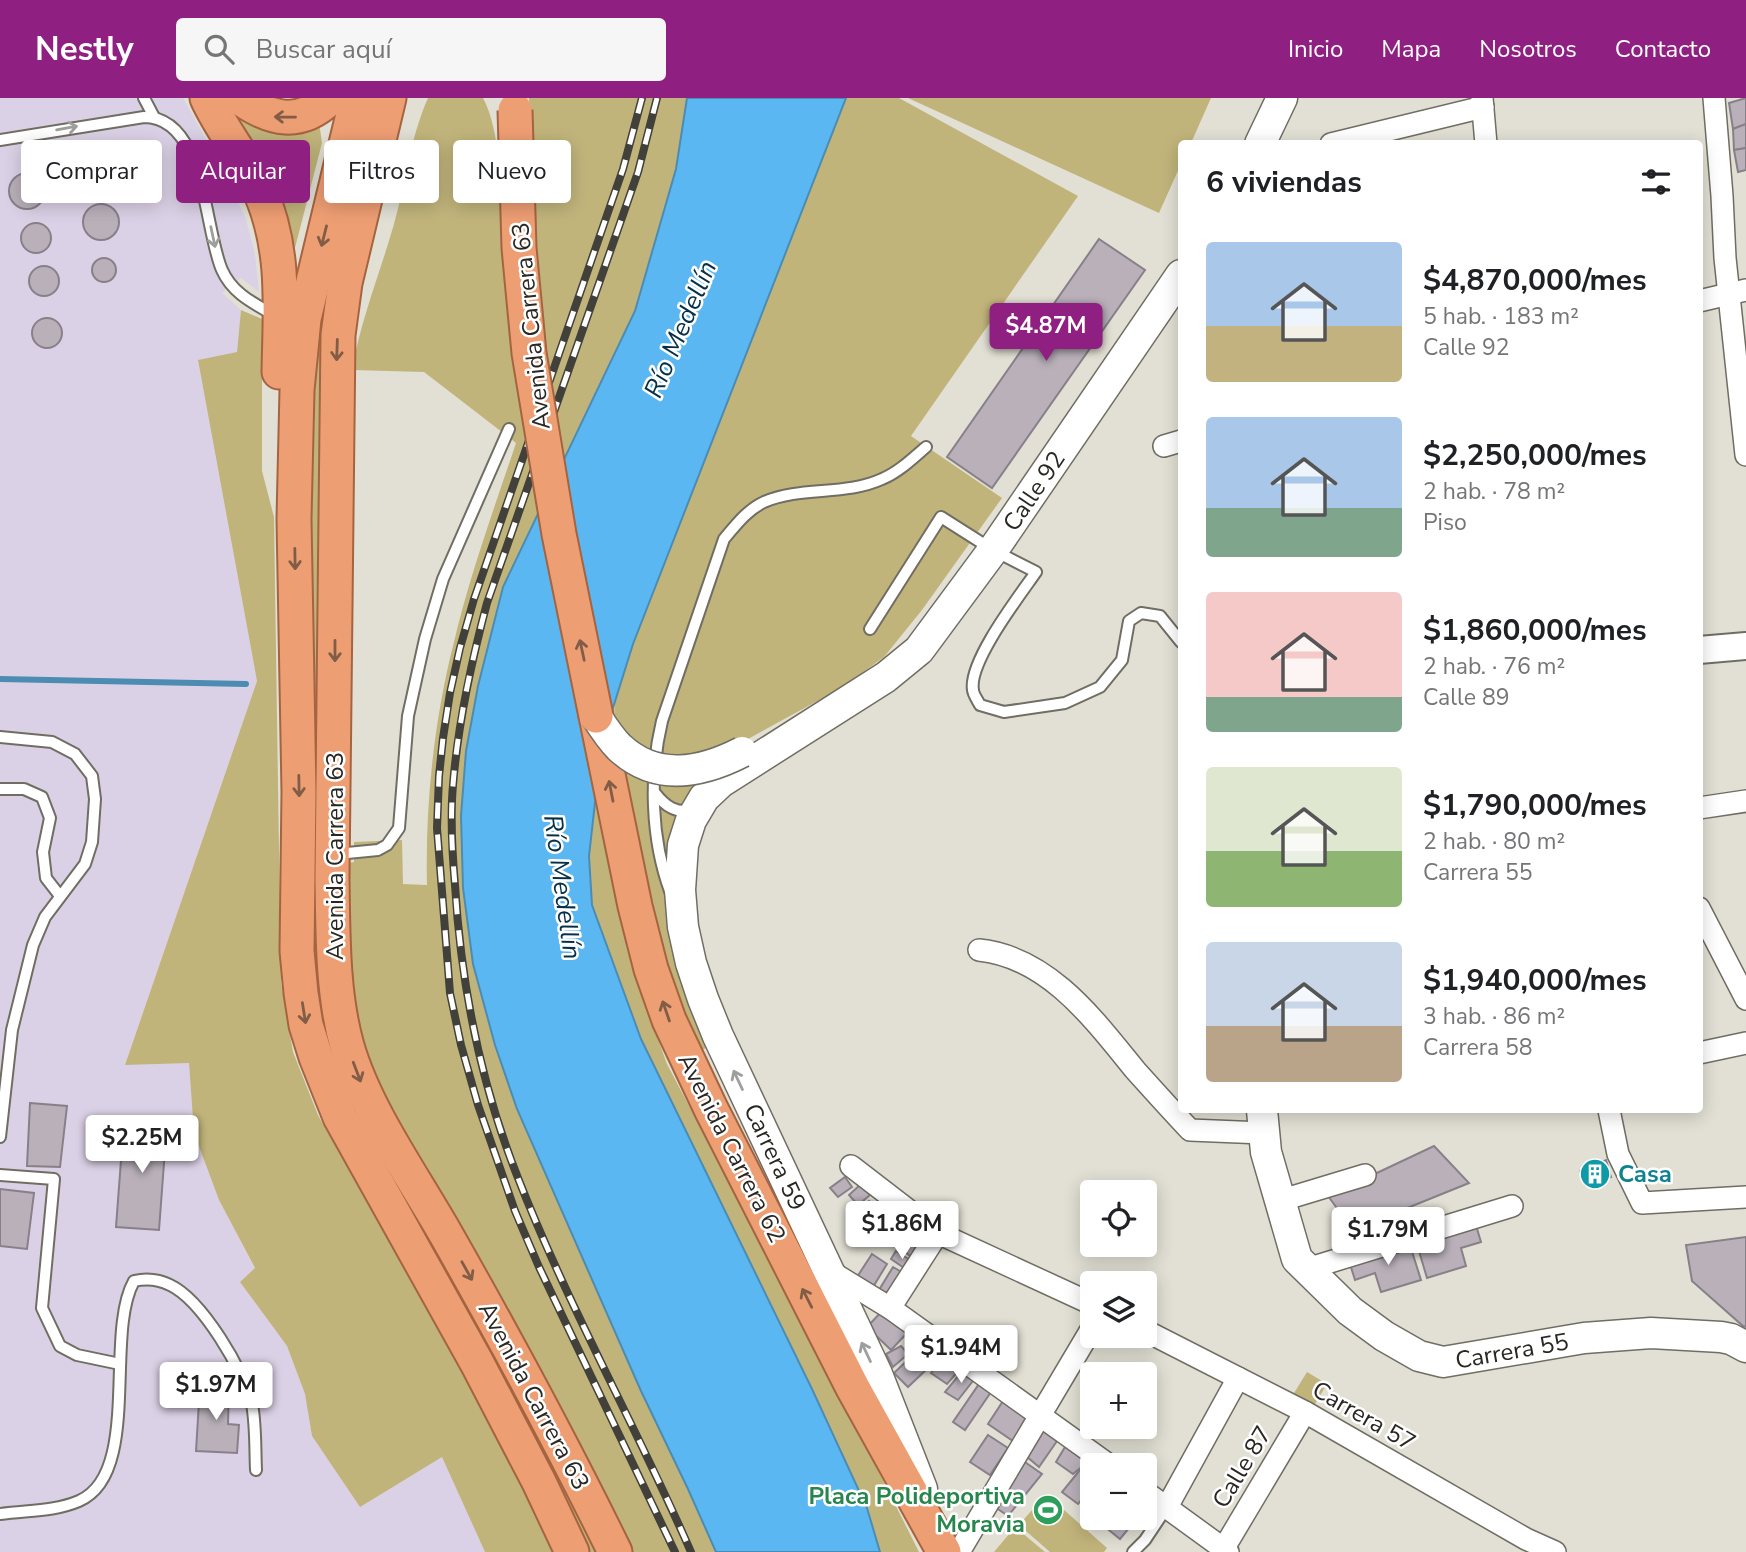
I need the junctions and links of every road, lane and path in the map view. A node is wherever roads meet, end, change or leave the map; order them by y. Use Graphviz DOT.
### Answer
graph roads {
  1 [pos="144,98"];
  2 [pos="206,98"];
  3 [pos="240,98"];
  4 [pos="330,98"];
  5 [pos="357,98"];
  6 [pos="1264,98"];
  7 [pos="1282,98"];
  8 [pos="1714,98"];
  9 [pos="512,102"];
  10 [pos="402,103"];
  11 [pos="1482,103"];
  12 [pos="154,117"];
  13 [pos="0,140"];
  14 [pos="1244,140"];
  15 [pos="1262,140"];
  16 [pos="1346,140"];
  17 [pos="1486,140"];
  18 [pos="1178,279"];
  19 [pos="1737,292"];
  20 [pos="1703,301"];
  21 [pos="280,319"];
  22 [pos="509,429"];
  23 [pos="926,447"];
  24 [pos="1746,455"];
  25 [pos="294,519"];
  26 [pos="993,550"];
  27 [pos="870,629"];
  28 [pos="1178,638"];
  29 [pos="1746,646"];
  30 [pos="1703,650"];
  31 [pos="596,716"];
  32 [pos="0,737"];
  33 [pos="741,760"];
  34 [pos="0,789"];
  35 [pos="654,793"];
  36 [pos="1746,801"];
  37 [pos="1703,807"];
  38 [pos="697,809"];
  39 [pos="333,854"];
  40 [pos="61,896"];
  41 [pos="1703,916"];
  42 [pos="683,927"];
  43 [pos="979,950"];
  44 [pos="1746,999"];
  45 [pos="1746,1043"];
  46 [pos="1703,1052"];
  47 [pos="1610,1113"];
  48 [pos="1265,1116"];
  49 [pos="0,1137"];
  50 [pos="851,1166"];
  51 [pos="0,1175"];
  52 [pos="1365,1175"];
  53 [pos="1746,1197"];
  54 [pos="1279,1201"];
  55 [pos="1512,1206"];
  56 [pos="938,1233"];
  57 [pos="1307,1269"];
  58 [pos="828,1270"];
  59 [pos="1080,1298"];
  60 [pos="890,1308"];
  61 [pos="1157,1337"];
  62 [pos="1746,1347"];
  63 [pos="1080,1348"];
  64 [pos="120,1364"];
  65 [pos="1238,1378"];
  66 [pos="1305,1412"];
  67 [pos="1041,1415"];
  68 [pos="1093,1453"];
  69 [pos="256,1470"];
  70 [pos="1157,1500"];
  71 [pos="1167,1507"];
  72 [pos="0,1514"];
  73 [pos="1521,1546"];
  74 [pos="1226,1550"];
  75 [pos="572,1552"];
  76 [pos="615,1552"];
  77 [pos="944,1552"];
  78 [pos="959,1552"];
  79 [pos="1133,1552"];
  80 [pos="1555,1552"];
  1 -- 12 [label="lane"];
  2 -- 21 [label="highway"];
  4 -- 3 [label="highway, one-way"];
  5 -- 25 [label="highway, Avenida Carrera 63, one-way"];
  6 -- 14 [label="main road"];
  7 -- 15 [label="main road"];
  8 -- 19 [label="street"];
  31 -- 9 [label="highway, Avenida Carrera 63, one-way, bridge"];
  10 -- 39 [label="highway, Avenida Carrera 63, one-way"];
  11 -- 16 [label="street"];
  11 -- 17 [label="street"];
  13 -- 12 [label="lane, one-way"];
  12 -- 21 [label="lane, one-way"];
  18 -- 26 [label="main road, Calle 92"];
  19 -- 20 [label="street"];
  19 -- 24 [label="street"];
  21 -- 25 [label="highway"];
  22 -- 39 [label="lane"];
  23 -- 35 [label="lane"];
  25 -- 75 [label="highway, Avenida Carrera 63, one-way"];
  26 -- 27 [label="lane"];
  26 -- 28 [label="lane"];
  26 -- 33 [label="main road, Calle 92"];
  29 -- 30 [label="street"];
  31 -- 33 [label="main road, Calle 92, bridge"];
  77 -- 31 [label="highway, Avenida Carrera 62, one-way"];
  32 -- 40 [label="lane"];
  33 -- 38 [label="main road, Carrera 59"];
  34 -- 40 [label="lane"];
  35 -- 38 [label="lane"];
  35 -- 42 [label="lane"];
  36 -- 37 [label="street"];
  38 -- 42 [label="main road, Carrera 59"];
  39 -- 76 [label="highway, Avenida Carrera 63, one-way"];
  40 -- 49 [label="lane"];
  41 -- 44 [label="street"];
  58 -- 42 [label="main road, Carrera 59, one-way"];
  43 -- 48 [label="street"];
  45 -- 46 [label="street"];
  47 -- 53 [label="street"];
  48 -- 54 [label="main road, Carrera 55"];
  50 -- 56 [label="street"];
  51 -- 64 [label="lane"];
  52 -- 54 [label="street"];
  54 -- 57 [label="main road, Carrera 55"];
  55 -- 57 [label="street"];
  56 -- 59 [label="street"];
  56 -- 60 [label="street"];
  57 -- 62 [label="main road, Carrera 55"];
  58 -- 60 [label="street"];
  77 -- 58 [label="main road, Carrera 59, one-way"];
  60 -- 67 [label="street"];
  61 -- 65 [label="street, Carrera 57"];
  63 -- 67 [label="street"];
  64 -- 69 [label="lane"];
  64 -- 72 [label="lane"];
  65 -- 66 [label="street, Carrera 57"];
  65 -- 71 [label="street"];
  66 -- 73 [label="street, Carrera 57"];
  66 -- 74 [label="street, Calle 87"];
  67 -- 68 [label="street"];
  67 -- 78 [label="street"];
  70 -- 71 [label="street"];
  71 -- 74 [label="street"];
  71 -- 79 [label="lane"];
  73 -- 80 [label="street, Carrera 57"];
}
